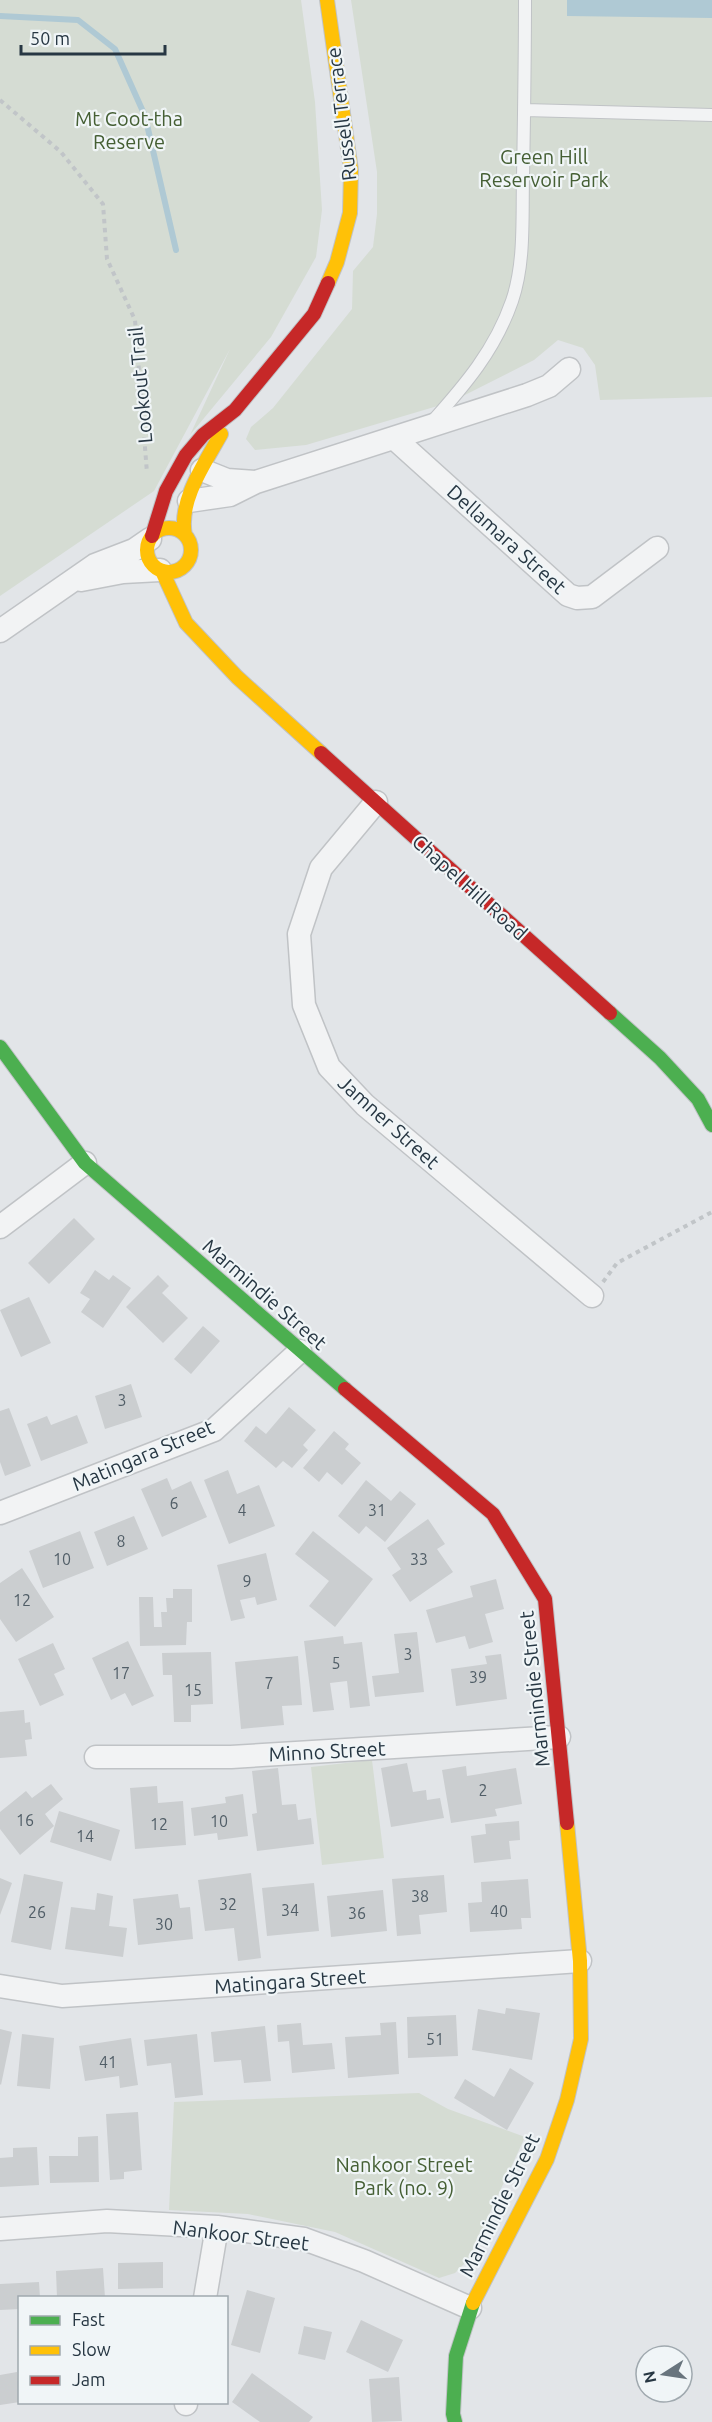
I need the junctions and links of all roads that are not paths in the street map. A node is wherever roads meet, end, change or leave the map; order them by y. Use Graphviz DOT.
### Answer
graph roads {
  1 [pos="327,0"];
  2 [pos="525,0"];
  3 [pos="525,110"];
  4 [pos="712,115"];
  5 [pos="569,369"];
  6 [pos="235,410"];
  7 [pos="426,428"];
  8 [pos="394,438"];
  9 [pos="202,470"];
  10 [pos="256,482"];
  11 [pos="163,498"];
  12 [pos="189,501"];
  13 [pos="185,535"];
  14 [pos="151,538"];
  15 [pos="657,548"];
  16 [pos="191,551"];
  17 [pos="161,571"];
  18 [pos="192,578"];
  19 [pos="74,581"];
  20 [pos="202,619"];
  21 [pos="0,631"];
  22 [pos="219,658"];
  23 [pos="376,802"];
  24 [pos="0,1047"];
  25 [pos="712,1125"];
  26 [pos="86,1163"];
  27 [pos="0,1227"];
  28 [pos="592,1296"];
  29 [pos="300,1351"];
  30 [pos="0,1513"];
  31 [pos="559,1737"];
  32 [pos="96,1758"];
  33 [pos="580,1961"];
  34 [pos="0,1986"];
  35 [pos="218,2228"];
  36 [pos="0,2229"];
  37 [pos="205,2296"];
  38 [pos="470,2308"];
  39 [pos="456,2422"];
  1 -- 6 [label="main road, Russell Terrace"];
  2 -- 3 [label="lane"];
  3 -- 4 [label="lane"];
  3 -- 7 [label="lane"];
  5 -- 7 [label="street"];
  6 -- 9 [label="main road, Russell Terrace"];
  6 -- 11 [label="main road, Russell Terrace"];
  7 -- 8 [label="street"];
  8 -- 10 [label="street"];
  8 -- 15 [label="street, Dellamara Street"];
  9 -- 10 [label="street"];
  9 -- 11 [label="main road"];
  9 -- 12 [label="main road, Russell Terrace"];
  10 -- 12 [label="street"];
  11 -- 14 [label="main road, Russell Terrace"];
  12 -- 13 [label="main road, Russell Terrace"];
  13 -- 14 [label="main road"];
  13 -- 16 [label="main road"];
  14 -- 17 [label="main road"];
  14 -- 19 [label="street"];
  16 -- 17 [label="main road"];
  16 -- 18 [label="main road"];
  17 -- 19 [label="street"];
  17 -- 22 [label="main road, Chapel Hill Road"];
  19 -- 21 [label="street"];
  20 -- 22 [label="main road, Chapel Hill Road"];
  22 -- 23 [label="main road, Chapel Hill Road"];
  23 -- 25 [label="main road, Chapel Hill Road"];
  23 -- 28 [label="street, Jamner Street"];
  24 -- 26 [label="main road, Marmindie Street"];
  26 -- 27 [label="street"];
  26 -- 29 [label="main road, Marmindie Street"];
  29 -- 30 [label="street, Matingara Street"];
  29 -- 31 [label="main road, Marmindie Street"];
  31 -- 32 [label="street, Minno Street"];
  31 -- 33 [label="main road, Marmindie Street"];
  33 -- 34 [label="street, Matingara Street"];
  33 -- 38 [label="main road, Marmindie Street"];
  35 -- 36 [label="street, Nankoor Street"];
  35 -- 37 [label="street"];
  35 -- 38 [label="street, Nankoor Street"];
  38 -- 39 [label="main road, Marmindie Street"];
}
